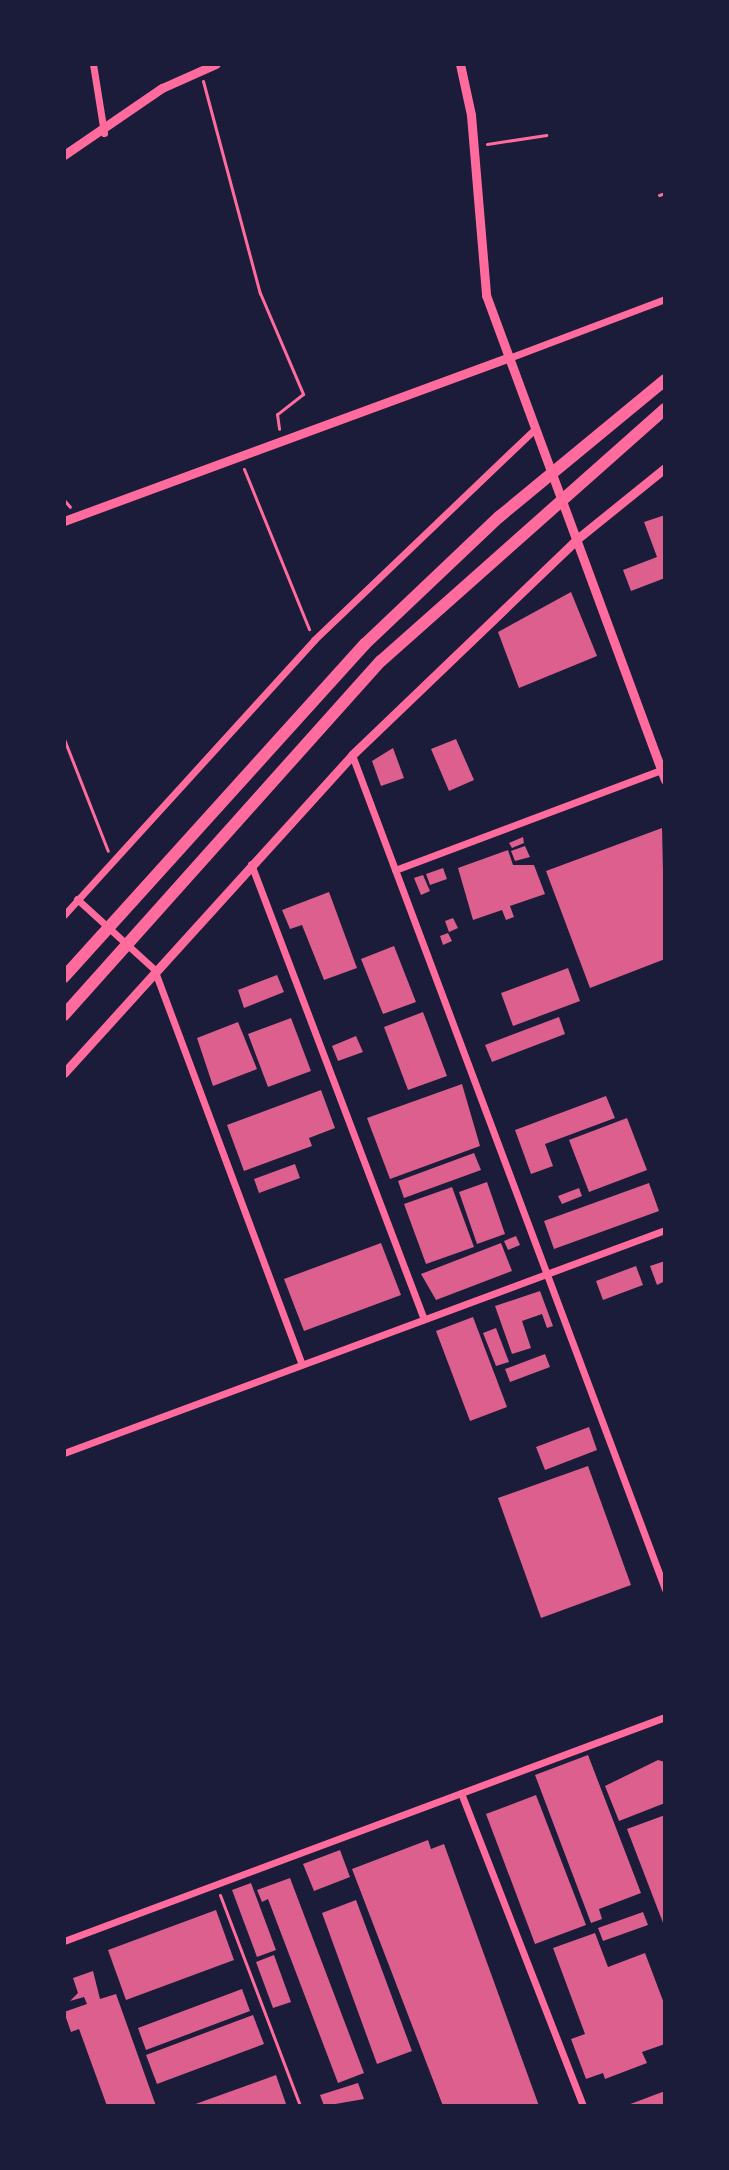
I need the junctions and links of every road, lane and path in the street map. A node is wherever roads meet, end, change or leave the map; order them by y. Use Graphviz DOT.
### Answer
graph roads {
  1 [pos="93,64"];
  2 [pos="216,64"];
  3 [pos="460,64"];
  4 [pos="200,70"];
  5 [pos="104,133"];
  6 [pos="546,135"];
  7 [pos="473,147"];
  8 [pos="64,155"];
  9 [pos="665,193"];
  10 [pos="659,195"];
  11 [pos="665,299"];
  12 [pos="505,359"];
  13 [pos="665,380"];
  14 [pos="665,409"];
  15 [pos="534,430"];
  16 [pos="282,441"];
  17 [pos="239,457"];
  18 [pos="665,468"];
  19 [pos="64,521"];
  20 [pos="577,539"];
  21 [pos="314,640"];
  22 [pos="64,739"];
  23 [pos="352,755"];
  24 [pos="664,772"];
  25 [pos="111,858"];
  26 [pos="251,862"];
  27 [pos="395,870"];
  28 [pos="77,899"];
  29 [pos="64,915"];
  30 [pos="154,969"];
  31 [pos="64,977"];
  32 [pos="64,1015"];
  33 [pos="64,1073"];
  34 [pos="665,1230"];
  35 [pos="547,1274"];
  36 [pos="424,1319"];
  37 [pos="302,1364"];
  38 [pos="64,1453"];
  39 [pos="665,1589"];
  40 [pos="665,1717"];
  41 [pos="461,1793"];
  42 [pos="216,1884"];
  43 [pos="64,1941"];
  44 [pos="300,2106"];
  45 [pos="583,2106"];
  1 -- 5 [label="street"];
  2 -- 4 [label="street"];
  3 -- 7 [label="street"];
  4 -- 5 [label="street"];
  4 -- 16 [label="path"];
  5 -- 8 [label="street"];
  6 -- 7 [label="path"];
  7 -- 12 [label="street"];
  9 -- 10 [label="path"];
  11 -- 12 [label="street"];
  12 -- 15 [label="street"];
  12 -- 16 [label="street"];
  13 -- 31 [label="highway"];
  14 -- 32 [label="highway"];
  15 -- 20 [label="street"];
  15 -- 21 [label="street"];
  16 -- 17 [label="street"];
  17 -- 19 [label="street"];
  17 -- 21 [label="path"];
  18 -- 20 [label="street"];
  20 -- 23 [label="street"];
  20 -- 24 [label="street"];
  21 -- 25 [label="street"];
  22 -- 25 [label="path"];
  23 -- 26 [label="street"];
  23 -- 27 [label="street"];
  24 -- 27 [label="street"];
  25 -- 28 [label="street"];
  26 -- 30 [label="street"];
  26 -- 36 [label="street"];
  27 -- 35 [label="street"];
  28 -- 29 [label="street"];
  28 -- 30 [label="street"];
  30 -- 33 [label="street"];
  30 -- 37 [label="street"];
  34 -- 35 [label="street"];
  35 -- 36 [label="street"];
  35 -- 39 [label="street"];
  36 -- 37 [label="street"];
  37 -- 38 [label="street"];
  40 -- 41 [label="street"];
  41 -- 42 [label="street"];
  41 -- 45 [label="street"];
  42 -- 43 [label="street"];
  42 -- 44 [label="path"];
}
